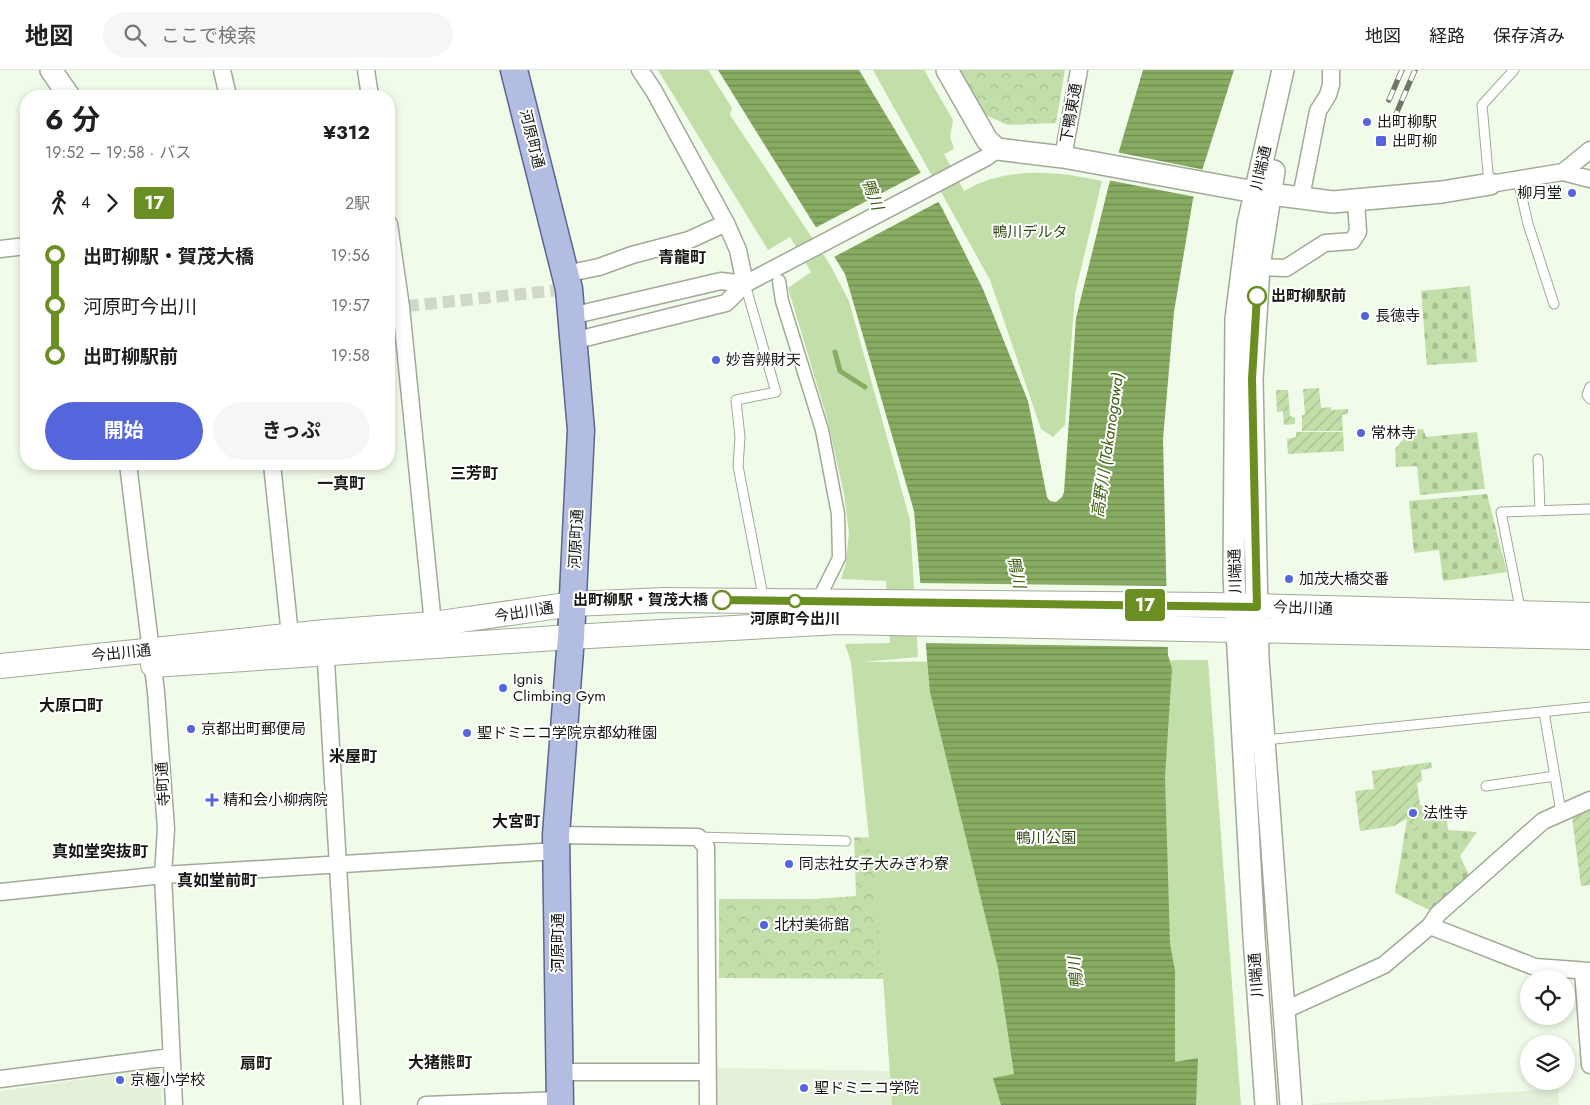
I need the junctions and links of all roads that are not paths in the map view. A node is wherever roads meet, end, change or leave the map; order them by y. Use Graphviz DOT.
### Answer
graph roads {
  1 [pos="51,70"];
  2 [pos="222,70"];
  3 [pos="366,70"];
  4 [pos="514,70"];
  5 [pos="640,70"];
  6 [pos="946,70"];
  7 [pos="1079,70"];
  8 [pos="1283,70"];
  9 [pos="1295,70"];
  10 [pos="1331,70"];
  11 [pos="1514,70"];
  12 [pos="65,90"];
  13 [pos="227,90"];
  14 [pos="369,90"];
  15 [pos="997,149"];
  16 [pos="1590,150"];
  17 [pos="1071,158"];
  18 [pos="1563,172"];
  19 [pos="1590,179"];
  20 [pos="1518,180"];
  21 [pos="1490,184"];
  22 [pos="1262,192"];
  23 [pos="1301,197"];
  24 [pos="1356,201"];
  25 [pos="726,222"];
  26 [pos="20,247"];
  27 [pos="0,249"];
  28 [pos="395,265"];
  29 [pos="1259,267"];
  30 [pos="779,273"];
  31 [pos="565,274"];
  32 [pos="745,284"];
  33 [pos="1554,304"];
  34 [pos="572,329"];
  35 [pos="1590,387"];
  36 [pos="1590,399"];
  37 [pos="1538,459"];
  38 [pos="129,470"];
  39 [pos="273,470"];
  40 [pos="1590,509"];
  41 [pos="1540,511"];
  42 [pos="764,601"];
  43 [pos="573,604"];
  44 [pos="1235,606"];
  45 [pos="832,609"];
  46 [pos="1522,613"];
  47 [pos="1590,614"];
  48 [pos="433,624"];
  49 [pos="1247,631"];
  50 [pos="290,635"];
  51 [pos="571,637"];
  52 [pos="1590,637"];
  53 [pos="325,643"];
  54 [pos="151,657"];
  55 [pos="0,666"];
  56 [pos="0,680"];
  57 [pos="1590,707"];
  58 [pos="1544,712"];
  59 [pos="1265,740"];
  60 [pos="1555,776"];
  61 [pos="1486,786"];
  62 [pos="1590,800"];
  63 [pos="1562,812"];
  64 [pos="846,841"];
  65 [pos="702,842"];
  66 [pos="556,843"];
  67 [pos="338,864"];
  68 [pos="163,875"];
  69 [pos="0,892"];
  70 [pos="1430,926"];
  71 [pos="1587,971"];
  72 [pos="1285,1010"];
  73 [pos="171,1057"];
  74 [pos="1590,1065"];
  75 [pos="559,1072"];
  76 [pos="707,1072"];
  77 [pos="0,1079"];
  78 [pos="560,1102"];
  79 [pos="174,1105"];
  80 [pos="352,1105"];
  81 [pos="426,1105"];
  82 [pos="708,1105"];
  83 [pos="1266,1105"];
  84 [pos="1291,1105"];
  1 -- 12 [label="street"];
  2 -- 13 [label="street"];
  3 -- 14 [label="street"];
  4 -- 31 [label="main road, 河原町通"];
  5 -- 25 [label="street"];
  6 -- 15 [label="street"];
  7 -- 17 [label="street, 下鴨東通"];
  8 -- 22 [label="street, 川端通"];
  9 -- 22 [label="street, 川端通"];
  10 -- 23 [label="street"];
  11 -- 21 [label="lane"];
  15 -- 17 [label="street"];
  15 -- 30 [label="street"];
  16 -- 18 [label="street"];
  17 -- 22 [label="street"];
  18 -- 19 [label="street"];
  18 -- 20 [label="street"];
  20 -- 21 [label="street"];
  20 -- 33 [label="lane"];
  21 -- 24 [label="street"];
  22 -- 23 [label="street"];
  22 -- 29 [label="street, 川端通"];
  22 -- 44 [label="street, 川端通"];
  23 -- 24 [label="street"];
  24 -- 29 [label="street"];
  25 -- 31 [label="street"];
  25 -- 32 [label="street"];
  26 -- 27 [label="street"];
  28 -- 48 [label="street"];
  29 -- 44 [label="street, 川端通"];
  30 -- 32 [label="street"];
  30 -- 45 [label="street"];
  31 -- 34 [label="main road, 河原町通"];
  32 -- 34 [label="street"];
  32 -- 34 [label="street"];
  32 -- 42 [label="lane"];
  34 -- 43 [label="main road, 河原町通"];
  35 -- 36 [label="lane"];
  37 -- 41 [label="lane"];
  38 -- 54 [label="street, 寺町通"];
  39 -- 50 [label="street"];
  40 -- 41 [label="lane"];
  41 -- 46 [label="lane"];
  42 -- 43 [label="main road, 今出川通"];
  42 -- 45 [label="main road, 今出川通"];
  43 -- 48 [label="main road, 今出川通"];
  43 -- 51 [label="main road, 河原町通"];
  44 -- 45 [label="main road, 今出川通"];
  44 -- 46 [label="main road, 今出川通"];
  44 -- 49 [label="street, 川端通"];
  45 -- 49 [label="main road, 今出川通"];
  45 -- 51 [label="main road, 今出川通"];
  46 -- 47 [label="main road, 今出川通"];
  48 -- 53 [label="main road, 今出川通"];
  49 -- 52 [label="main road, 今出川通"];
  49 -- 59 [label="street, 川端通"];
  49 -- 83 [label="street, 川端通"];
  50 -- 53 [label="main road, 今出川通"];
  50 -- 54 [label="main road, 今出川通"];
  51 -- 53 [label="main road, 今出川通"];
  51 -- 66 [label="main road, 河原町通"];
  53 -- 54 [label="main road, 今出川通"];
  53 -- 67 [label="street"];
  54 -- 55 [label="main road, 今出川通"];
  54 -- 56 [label="main road, 今出川通"];
  54 -- 68 [label="street, 寺町通"];
  57 -- 58 [label="lane"];
  58 -- 59 [label="lane"];
  58 -- 60 [label="lane"];
  59 -- 72 [label="street, 川端通"];
  60 -- 61 [label="lane"];
  60 -- 63 [label="lane"];
  62 -- 63 [label="street"];
  63 -- 70 [label="street"];
  64 -- 65 [label="lane"];
  65 -- 66 [label="street"];
  65 -- 76 [label="street"];
  66 -- 67 [label="street"];
  66 -- 75 [label="main road, 河原町通"];
  67 -- 68 [label="street"];
  67 -- 80 [label="street"];
  68 -- 69 [label="street"];
  68 -- 73 [label="street, 寺町通"];
  70 -- 71 [label="street"];
  70 -- 72 [label="street"];
  71 -- 74 [label="street"];
  72 -- 84 [label="street, 川端通"];
  73 -- 77 [label="street"];
  73 -- 79 [label="street, 寺町通"];
  75 -- 76 [label="street"];
  75 -- 78 [label="main road, 河原町通"];
  76 -- 82 [label="street"];
  78 -- 81 [label="street"];
}
